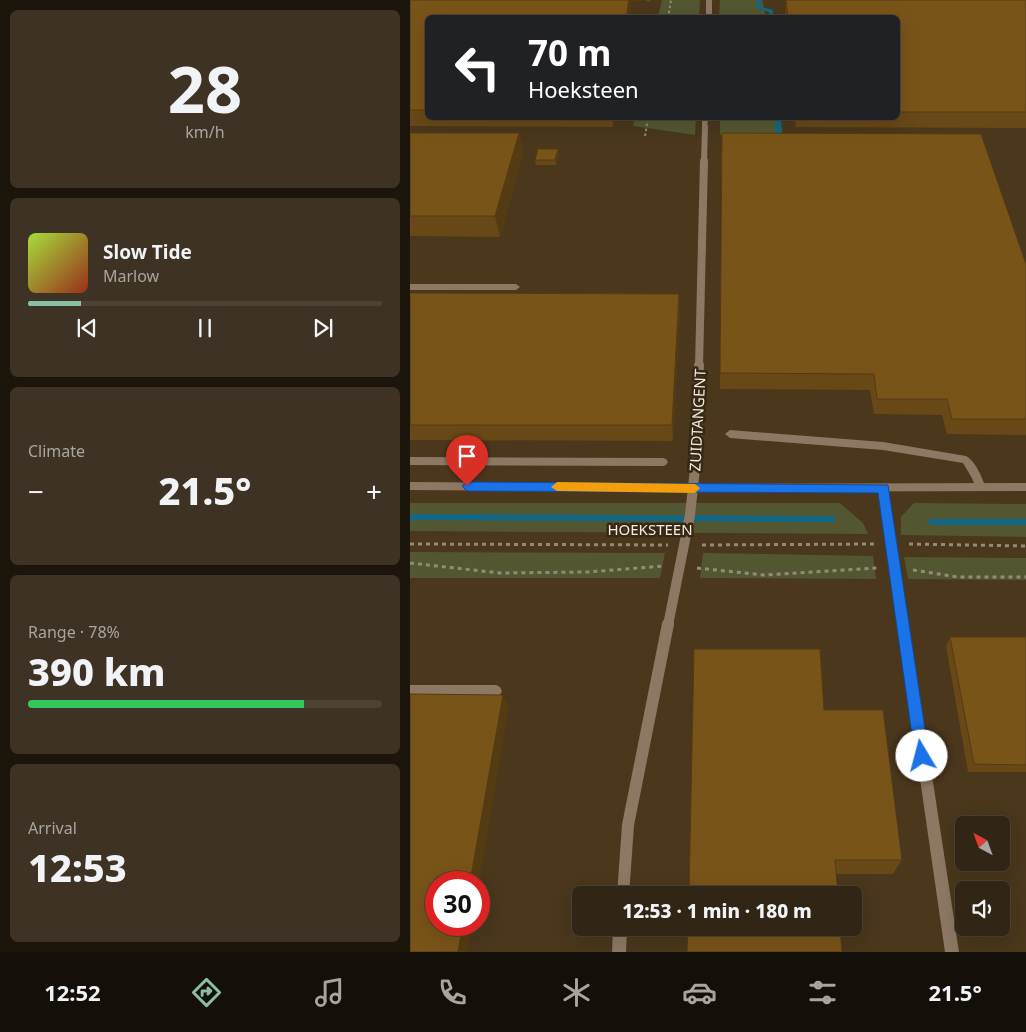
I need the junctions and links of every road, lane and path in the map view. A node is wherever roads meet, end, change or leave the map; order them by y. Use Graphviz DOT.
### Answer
graph roads {
  1 [pos="671,0"];
  2 [pos="709,0"];
  3 [pos="668,15"];
  4 [pos="708,15"];
  5 [pos="648,120"];
  6 [pos="705,122"];
  7 [pos="645,136"];
  8 [pos="410,287"];
  9 [pos="516,287"];
  10 [pos="730,434"];
  11 [pos="410,461"];
  12 [pos="663,462"];
  13 [pos="410,486"];
  14 [pos="1026,487"];
  15 [pos="884,488"];
  16 [pos="981,488"];
  17 [pos="410,544"];
  18 [pos="890,544"];
  19 [pos="673,545"];
  20 [pos="693,545"];
  21 [pos="1026,546"];
  22 [pos="410,563"];
  23 [pos="670,565"];
  24 [pos="688,566"];
  25 [pos="894,567"];
  26 [pos="1026,577"];
  27 [pos="410,691"];
  28 [pos="496,691"];
  29 [pos="624,886"];
  30 [pos="620,936"];
  31 [pos="619,952"];
  32 [pos="952,952"];
  1 -- 3 [label="path"];
  2 -- 4 [label="street"];
  5 -- 7 [label="path"];
  6 -- 29 [label="street, ZUIDTANGENT, bridge"];
  8 -- 9 [label="street"];
  10 -- 16 [label="street"];
  11 -- 12 [label="street"];
  13 -- 15 [label="street"];
  14 -- 16 [label="street"];
  15 -- 16 [label="street"];
  15 -- 18 [label="street"];
  17 -- 19 [label="path, HOEKSTEEN"];
  18 -- 20 [label="path, HOEKSTEEN"];
  18 -- 21 [label="path, HOEKSTEEN"];
  18 -- 25 [label="street"];
  22 -- 23 [label="path"];
  24 -- 25 [label="path"];
  25 -- 26 [label="path"];
  25 -- 32 [label="street"];
  27 -- 28 [label="street"];
  30 -- 31 [label="street"];
}
